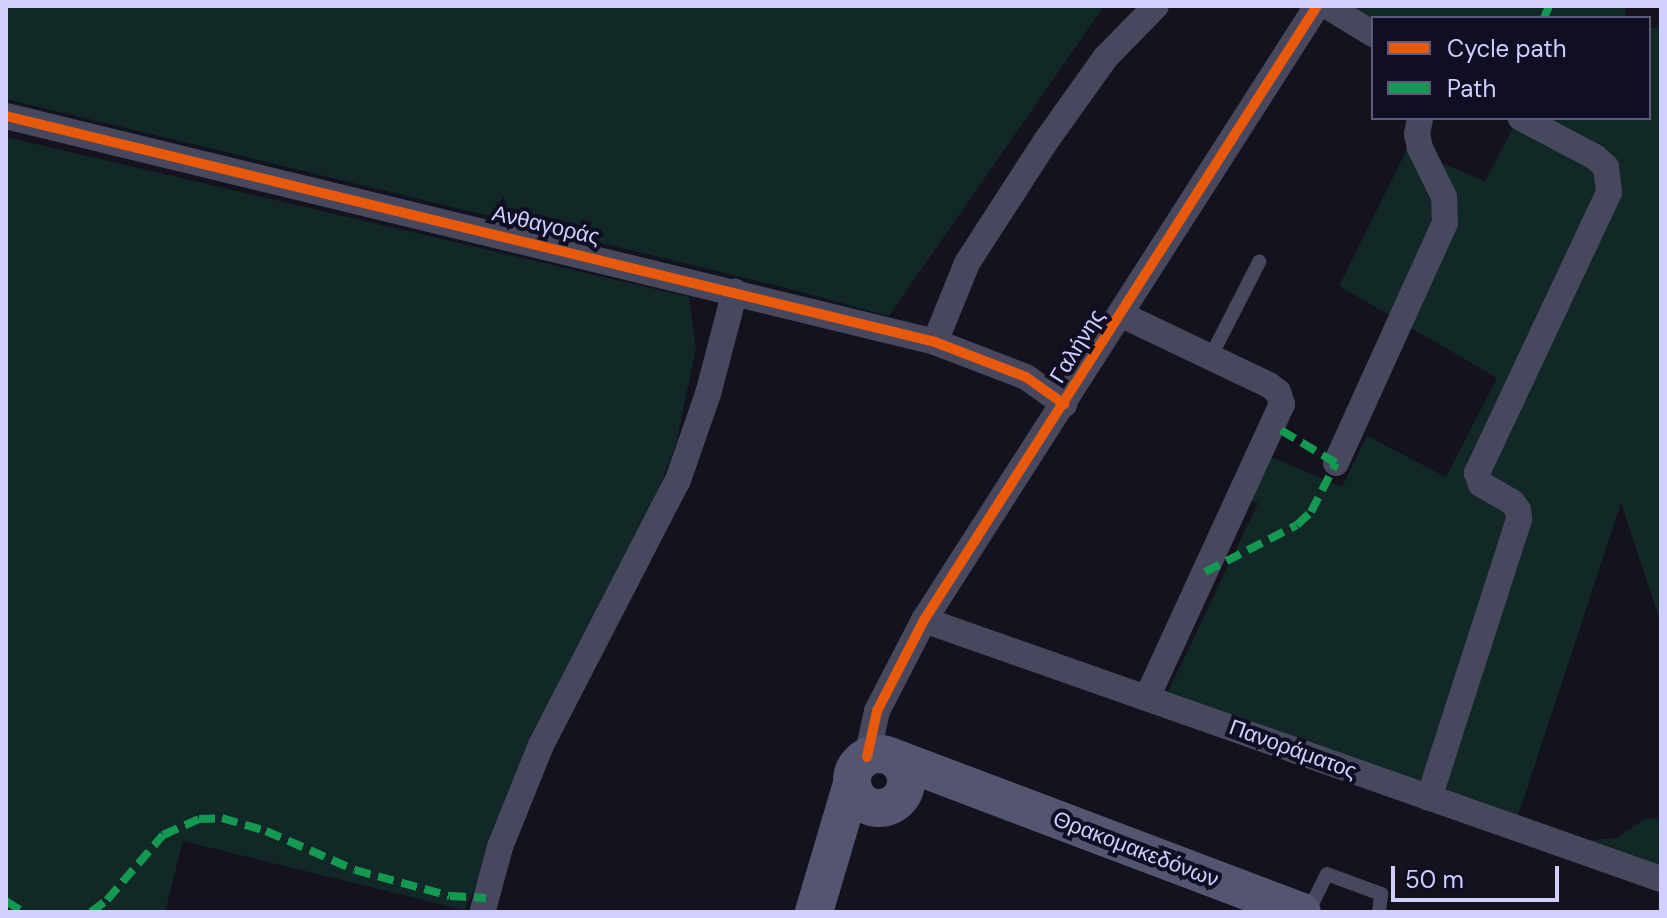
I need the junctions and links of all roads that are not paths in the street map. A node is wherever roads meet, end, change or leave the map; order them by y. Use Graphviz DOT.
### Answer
graph roads {
  1 [pos="1156,6"];
  2 [pos="1317,6"];
  3 [pos="1327,6"];
  4 [pos="1371,33"];
  5 [pos="6,116"];
  6 [pos="1420,120"];
  7 [pos="1525,120"];
  8 [pos="1259,262"];
  9 [pos="735,291"];
  10 [pos="1120,314"];
  11 [pos="935,342"];
  12 [pos="1211,356"];
  13 [pos="1064,404"];
  14 [pos="1336,463"];
  15 [pos="924,620"];
  16 [pos="1147,697"];
  17 [pos="870,766"];
  18 [pos="969,786"];
  19 [pos="1429,798"];
  20 [pos="892,801"];
  21 [pos="1661,879"];
  22 [pos="819,898"];
  23 [pos="483,910"];
  24 [pos="1305,912"];
  25 [pos="1379,912"];
  1 -- 11 [label="street"];
  2 -- 10 [label="street, Γαλήνης"];
  3 -- 4 [label="street"];
  5 -- 9 [label="street, Ανθαγοράς"];
  6 -- 14 [label="street"];
  7 -- 19 [label="street"];
  8 -- 12 [label="lane"];
  9 -- 11 [label="street, Ανθαγοράς"];
  9 -- 23 [label="street"];
  10 -- 12 [label="street"];
  10 -- 13 [label="street, Γαλήνης"];
  11 -- 13 [label="street, Ανθαγοράς"];
  12 -- 16 [label="street"];
  13 -- 15 [label="street, Γαλήνης"];
  15 -- 16 [label="street, Πανοράματος"];
  15 -- 17 [label="street, Γαλήνης"];
  16 -- 19 [label="street, Πανοράματος"];
  17 -- 18 [label="main road, Θρακομακεδόνων"];
  17 -- 20 [label="main road"];
  17 -- 22 [label="main road"];
  18 -- 20 [label="main road, Θρακομακεδόνων"];
  18 -- 24 [label="main road, Θρακομακεδόνων"];
  19 -- 21 [label="street, Πανοράματος"];
  20 -- 22 [label="main road"];
  24 -- 25 [label="lane"];
}
